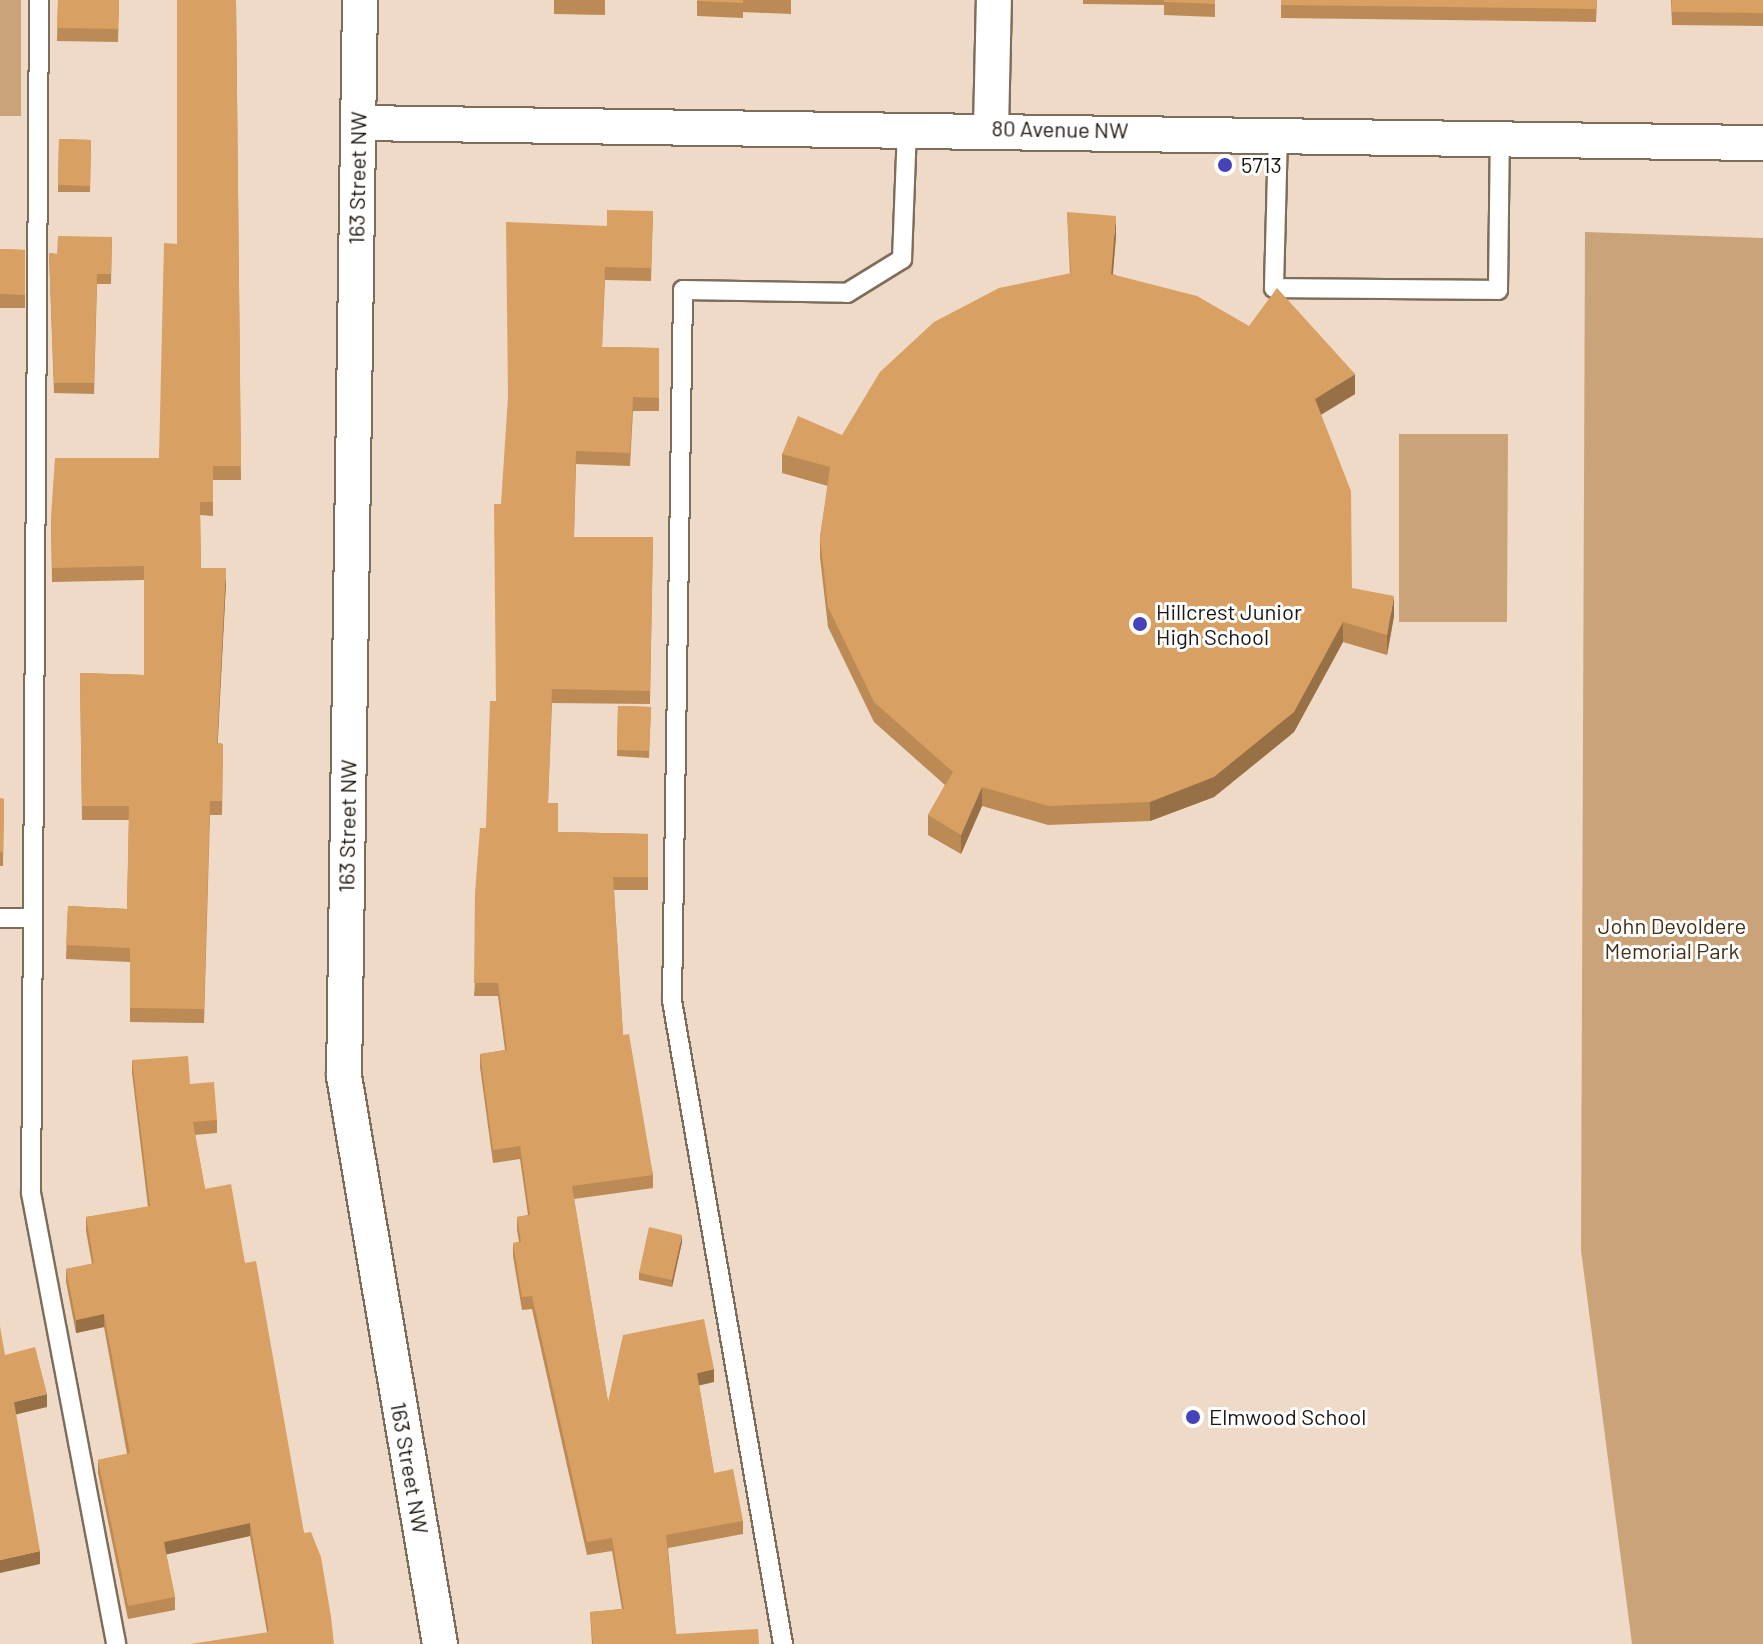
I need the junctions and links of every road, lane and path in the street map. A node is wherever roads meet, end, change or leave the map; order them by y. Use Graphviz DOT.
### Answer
graph roads {
  1 [pos="39,0"];
  2 [pos="360,0"];
  3 [pos="994,0"];
  4 [pos="358,123"];
  5 [pos="907,127"];
  6 [pos="991,128"];
  7 [pos="1278,134"];
  8 [pos="1500,137"];
  9 [pos="1763,143"];
  10 [pos="0,918"];
  11 [pos="32,918"];
  12 [pos="116,1644"];
  13 [pos="440,1644"];
  14 [pos="783,1644"];
  1 -- 11 [label="lane"];
  2 -- 4 [label="street, 163 Street NW"];
  3 -- 6 [label="street"];
  4 -- 5 [label="street, 80 Avenue NW"];
  4 -- 13 [label="street, 163 Street NW"];
  5 -- 6 [label="street, 80 Avenue NW"];
  5 -- 14 [label="lane"];
  6 -- 7 [label="street, 80 Avenue NW"];
  7 -- 8 [label="street, 80 Avenue NW"];
  7 -- 8 [label="lane"];
  8 -- 9 [label="street, 80 Avenue NW"];
  10 -- 11 [label="lane"];
  11 -- 12 [label="lane"];
}
